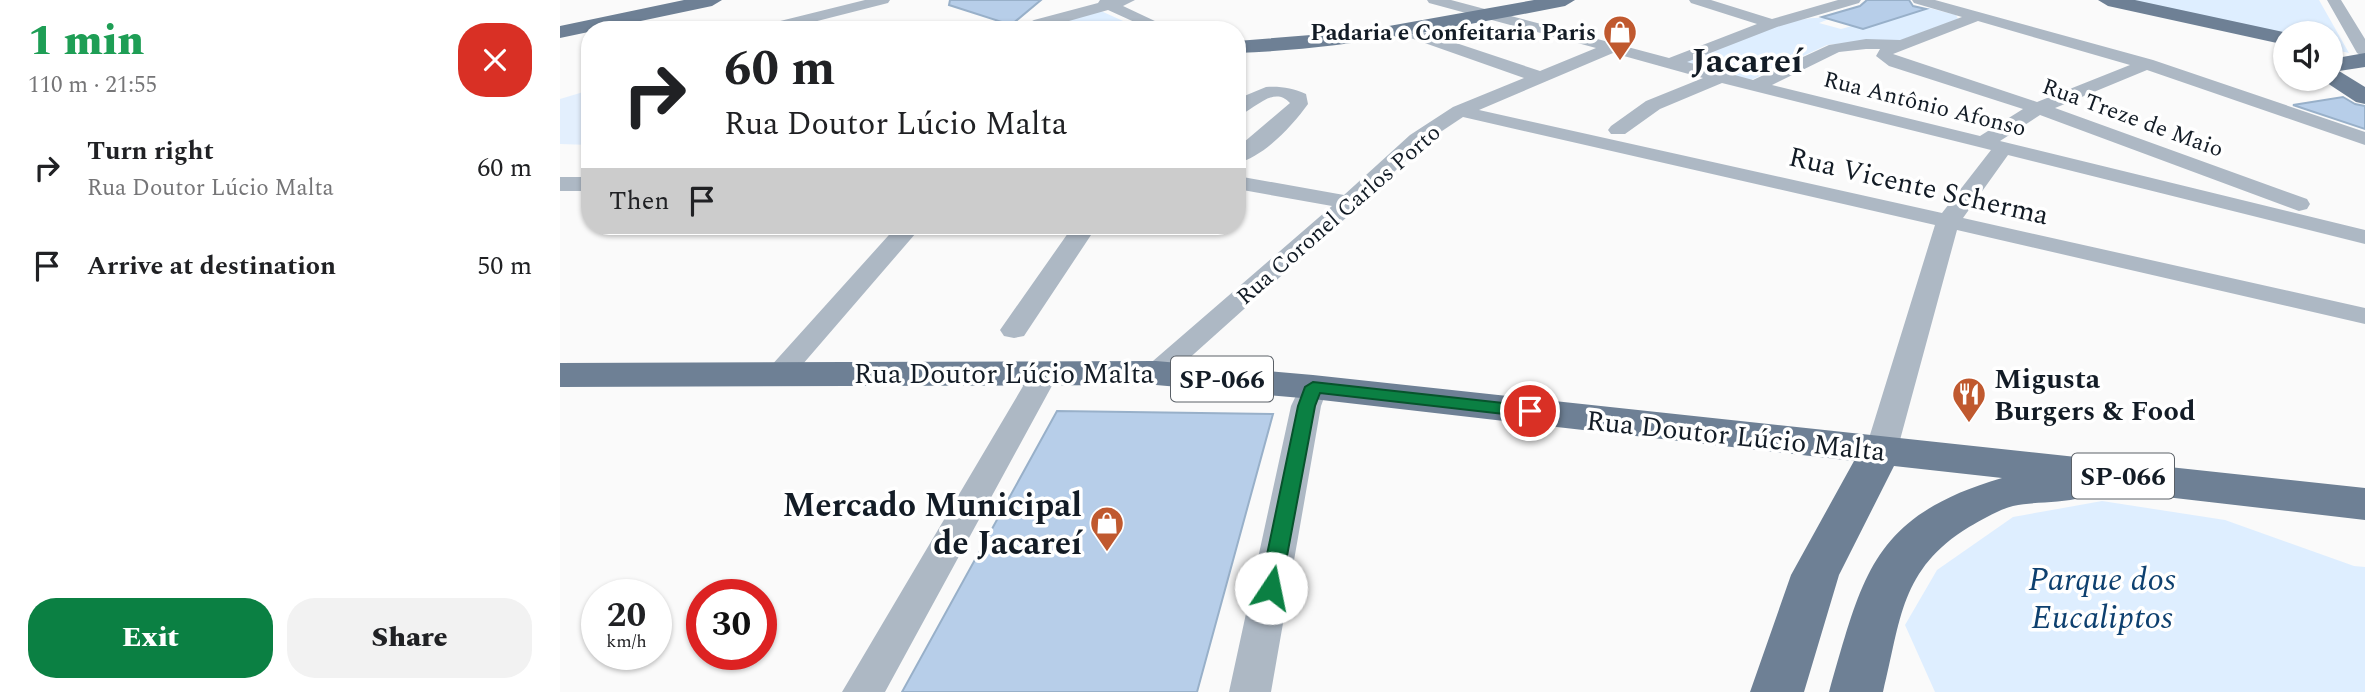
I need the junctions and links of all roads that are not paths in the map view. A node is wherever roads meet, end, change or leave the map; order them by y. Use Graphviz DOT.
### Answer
graph roads {
  1 [pos="685,0"];
  2 [pos="712,0"];
  3 [pos="883,0"];
  4 [pos="1128,0"];
  5 [pos="1434,0"];
  6 [pos="1565,0"];
  7 [pos="1696,0"];
  8 [pos="1854,0"];
  9 [pos="1919,0"];
  10 [pos="2109,0"];
  11 [pos="2176,0"];
  12 [pos="2203,0"];
  13 [pos="2334,0"];
  14 [pos="1103,2"];
  15 [pos="1489,14"];
  16 [pos="1979,16"];
  17 [pos="612,21"];
  18 [pos="798,21"];
  19 [pos="1045,21"];
  20 [pos="1146,21"];
  21 [pos="1772,24"];
  22 [pos="560,25"];
  23 [pos="581,28"];
  24 [pos="560,32"];
  25 [pos="1408,32"];
  26 [pos="2263,34"];
  27 [pos="2273,36"];
  28 [pos="2273,40"];
  29 [pos="581,45"];
  30 [pos="560,46"];
  31 [pos="1246,47"];
  32 [pos="1613,47"];
  33 [pos="1892,51"];
  34 [pos="2343,53"];
  35 [pos="2365,53"];
  36 [pos="2365,59"];
  37 [pos="1670,64"];
  38 [pos="2147,64"];
  39 [pos="2343,68"];
  40 [pos="1720,77"];
  41 [pos="1539,78"];
  42 [pos="2343,81"];
  43 [pos="1755,86"];
  44 [pos="2365,97"];
  45 [pos="1246,100"];
  46 [pos="2038,108"];
  47 [pos="1460,111"];
  48 [pos="1618,131"];
  49 [pos="2365,139"];
  50 [pos="1992,145"];
  51 [pos="1246,152"];
  52 [pos="2223,176"];
  53 [pos="560,184"];
  54 [pos="581,184"];
  55 [pos="1246,184"];
  56 [pos="2202,195"];
  57 [pos="1349,203"];
  58 [pos="1947,223"];
  59 [pos="2365,228"];
  60 [pos="902,235"];
  61 [pos="1079,235"];
  62 [pos="2365,237"];
  63 [pos="2365,316"];
  64 [pos="1014,330"];
  65 [pos="1046,371"];
  66 [pos="780,373"];
  67 [pos="1156,373"];
  68 [pos="560,375"];
  69 [pos="1313,387"];
  70 [pos="1881,451"];
  71 [pos="2143,478"];
  72 [pos="2365,504"];
  73 [pos="863,692"];
  74 [pos="1250,692"];
  75 [pos="1777,692"];
  76 [pos="1856,692"];
  1 -- 22 [label="main road"];
  2 -- 17 [label="main road"];
  3 -- 18 [label="street"];
  4 -- 14 [label="street"];
  5 -- 15 [label="street, Rua Antônio Afonso"];
  6 -- 15 [label="main road"];
  7 -- 21 [label="street"];
  8 -- 21 [label="street"];
  9 -- 16 [label="street"];
  10 -- 11 [label="main road"];
  10 -- 26 [label="main road"];
  12 -- 26 [label="main road"];
  13 -- 35 [label="street"];
  14 -- 19 [label="street"];
  14 -- 20 [label="street"];
  15 -- 25 [label="main road"];
  15 -- 32 [label="street, Rua Antônio Afonso"];
  16 -- 33 [label="street"];
  16 -- 38 [label="street"];
  21 -- 37 [label="street"];
  23 -- 24 [label="main road"];
  25 -- 31 [label="main road"];
  25 -- 41 [label="street"];
  26 -- 27 [label="main road"];
  26 -- 28 [label="main road"];
  29 -- 30 [label="main road"];
  32 -- 37 [label="street, Rua Antônio Afonso"];
  32 -- 41 [label="street, Rua Coronel Carlos Porto"];
  33 -- 43 [label="street"];
  33 -- 46 [label="street, Rua Treze de Maio"];
  34 -- 36 [label="main road"];
  36 -- 39 [label="main road"];
  37 -- 40 [label="street, Rua Antônio Afonso"];
  38 -- 46 [label="street"];
  38 -- 49 [label="street"];
  40 -- 43 [label="street, Rua Antônio Afonso"];
  40 -- 48 [label="street"];
  41 -- 47 [label="street, Rua Coronel Carlos Porto"];
  42 -- 44 [label="main road"];
  43 -- 50 [label="street, Rua Antônio Afonso"];
  45 -- 51 [label="street"];
  46 -- 50 [label="street"];
  46 -- 52 [label="street, Rua Treze de Maio"];
  47 -- 57 [label="street, Rua Coronel Carlos Porto"];
  47 -- 58 [label="street, Rua Vicente Scherma"];
  50 -- 56 [label="street, Rua Antônio Afonso"];
  50 -- 58 [label="street"];
  52 -- 56 [label="street"];
  52 -- 59 [label="street, Rua Treze de Maio"];
  53 -- 54 [label="street"];
  55 -- 57 [label="street"];
  56 -- 62 [label="street, Rua Antônio Afonso"];
  57 -- 67 [label="street, Rua Coronel Carlos Porto"];
  58 -- 63 [label="street, Rua Vicente Scherma"];
  58 -- 70 [label="street"];
  60 -- 66 [label="street"];
  61 -- 64 [label="street"];
  65 -- 66 [label="main road, Rua Doutor Lúcio Malta / SP-066"];
  65 -- 67 [label="main road, Rua Doutor Lúcio Malta / SP-066"];
  65 -- 73 [label="street"];
  66 -- 68 [label="main road, Rua Doutor Lúcio Malta / SP-066"];
  67 -- 69 [label="main road, Rua Doutor Lúcio Malta / SP-066"];
  69 -- 70 [label="main road, Rua Doutor Lúcio Malta / SP-066"];
  69 -- 74 [label="street"];
  70 -- 71 [label="main road, Rua Doutor Lúcio Malta / SP-066"];
  70 -- 75 [label="main road"];
  71 -- 72 [label="main road, Rua Doutor Lúcio Malta / SP-066"];
  71 -- 76 [label="main road"];
}
